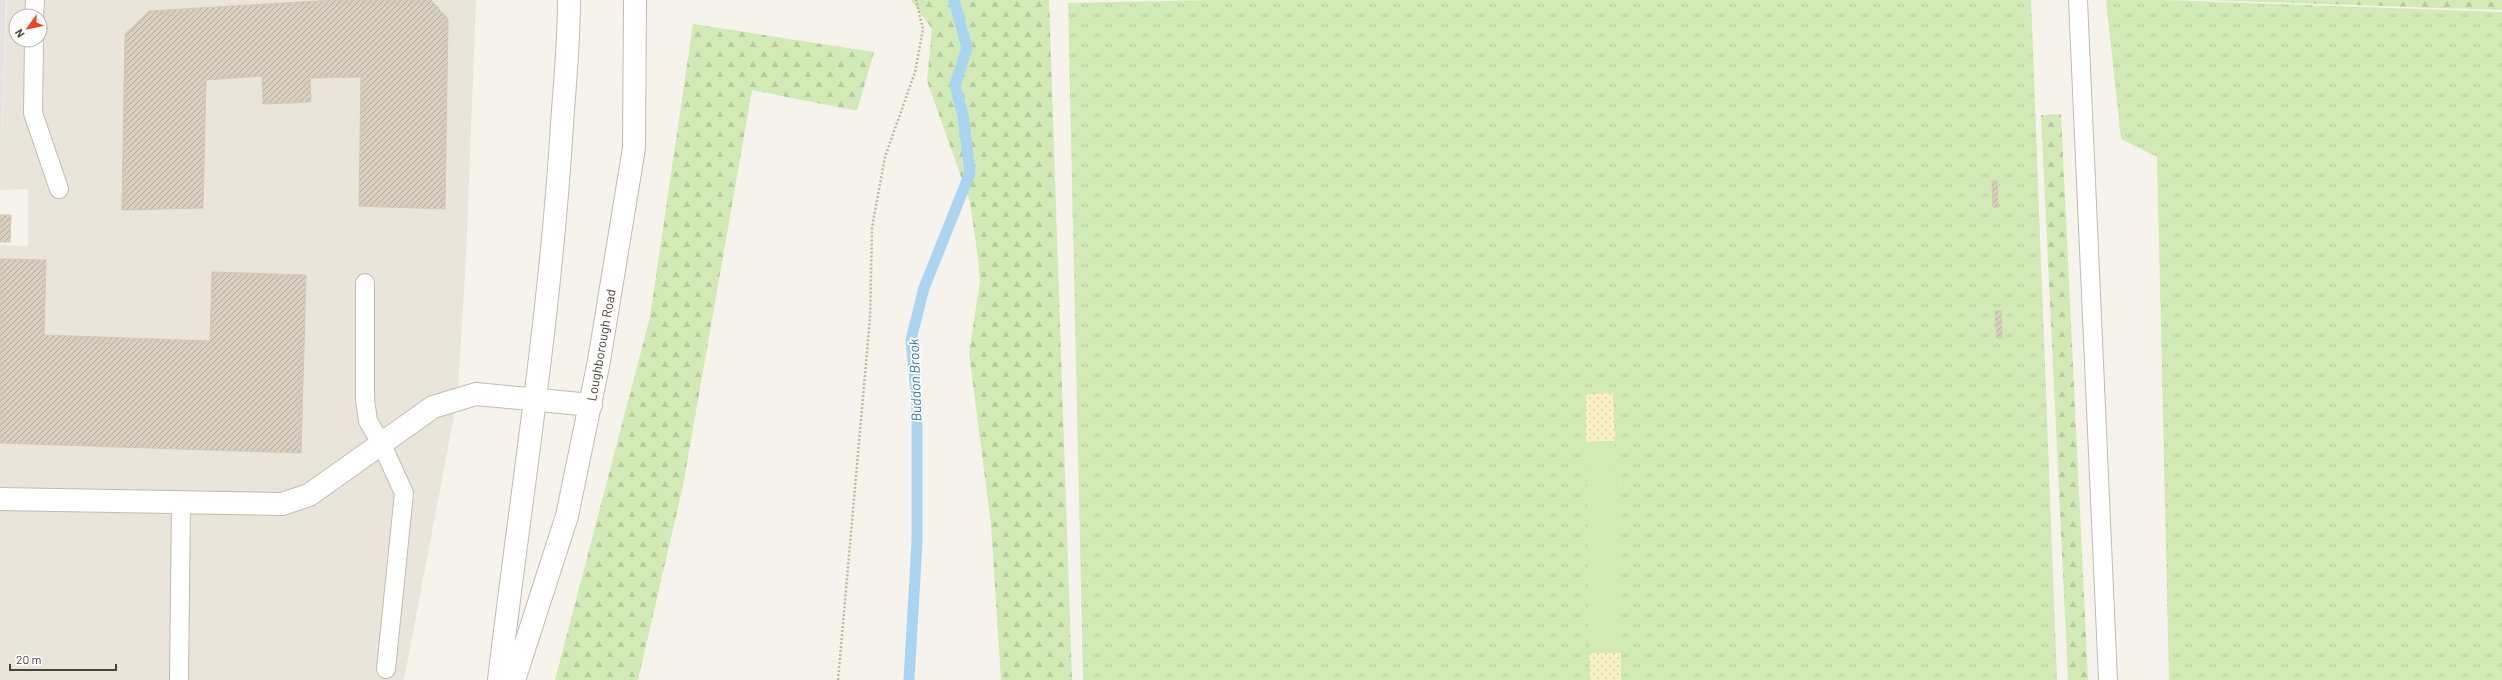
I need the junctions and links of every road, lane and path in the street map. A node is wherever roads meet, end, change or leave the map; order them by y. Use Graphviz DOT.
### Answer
graph roads {
  1 [pos="569,0"];
  2 [pos="635,0"];
  3 [pos="916,0"];
  4 [pos="2078,0"];
  5 [pos="34,48"];
  6 [pos="59,189"];
  7 [pos="365,283"];
  8 [pos="536,400"];
  9 [pos="591,405"];
  10 [pos="382,445"];
  11 [pos="0,499"];
  12 [pos="181,501"];
  13 [pos="386,669"];
  14 [pos="179,680"];
  15 [pos="499,680"];
  16 [pos="514,680"];
  17 [pos="838,680"];
  18 [pos="2108,680"];
  1 -- 8 [label="street"];
  2 -- 9 [label="street, Loughborough Road"];
  3 -- 17 [label="path"];
  4 -- 18 [label="lane"];
  5 -- 6 [label="lane"];
  7 -- 10 [label="lane"];
  8 -- 9 [label="street"];
  8 -- 10 [label="street"];
  8 -- 15 [label="street"];
  9 -- 16 [label="street, Loughborough Road"];
  10 -- 12 [label="street"];
  10 -- 13 [label="lane"];
  11 -- 12 [label="street"];
  12 -- 14 [label="lane"];
}
